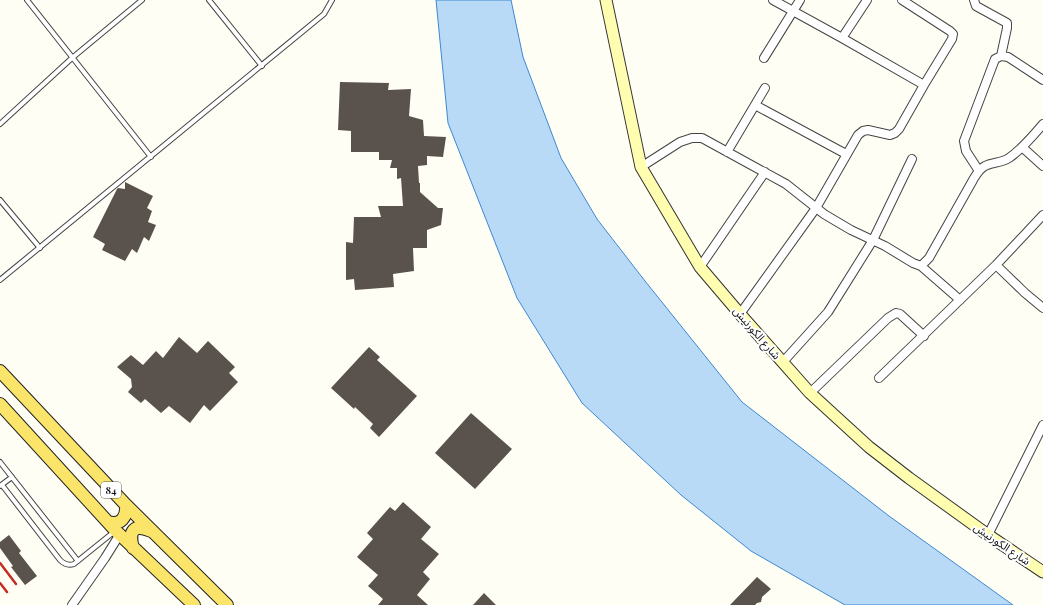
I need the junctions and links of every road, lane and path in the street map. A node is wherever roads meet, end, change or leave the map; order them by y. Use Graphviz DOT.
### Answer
graph roads {
  1 [pos="27,0"];
  2 [pos="142,0"];
  3 [pos="209,0"];
  4 [pos="332,0"];
  5 [pos="606,0"];
  6 [pos="773,0"];
  7 [pos="800,0"];
  8 [pos="867,0"];
  9 [pos="902,0"];
  10 [pos="974,0"];
  11 [pos="793,11"];
  12 [pos="842,38"];
  13 [pos="1001,56"];
  14 [pos="72,58"];
  15 [pos="764,58"];
  16 [pos="262,66"];
  17 [pos="1043,80"];
  18 [pos="924,86"];
  19 [pos="765,88"];
  20 [pos="756,105"];
  21 [pos="0,124"];
  22 [pos="1043,124"];
  23 [pos="1022,147"];
  24 [pos="727,152"];
  25 [pos="846,154"];
  26 [pos="151,157"];
  27 [pos="912,159"];
  28 [pos="1043,166"];
  29 [pos="641,167"];
  30 [pos="979,171"];
  31 [pos="765,172"];
  32 [pos="0,200"];
  33 [pos="816,208"];
  34 [pos="1041,220"];
  35 [pos="872,240"];
  36 [pos="40,248"];
  37 [pos="996,265"];
  38 [pos="700,266"];
  39 [pos="921,266"];
  40 [pos="0,280"];
  41 [pos="960,300"];
  42 [pos="1043,308"];
  43 [pos="740,314"];
  44 [pos="924,336"];
  45 [pos="782,363"];
  46 [pos="0,371"];
  47 [pos="879,378"];
  48 [pos="810,393"];
  49 [pos="0,404"];
  50 [pos="1043,425"];
  51 [pos="0,462"];
  52 [pos="12,477"];
  53 [pos="1,486"];
  54 [pos="126,505"];
  55 [pos="115,529"];
  56 [pos="152,532"];
  57 [pos="988,536"];
  58 [pos="133,548"];
  59 [pos="78,561"];
  60 [pos="1043,572"];
  61 [pos="192,604"];
  62 [pos="72,605"];
  63 [pos="227,605"];
  1 -- 14 [label="lane"];
  2 -- 14 [label="lane"];
  3 -- 16 [label="lane"];
  4 -- 16 [label="lane"];
  5 -- 29 [label="street, شارع الكورنيش"];
  6 -- 11 [label="street"];
  7 -- 11 [label="street"];
  8 -- 12 [label="street"];
  9 -- 18 [label="street"];
  10 -- 13 [label="street"];
  11 -- 12 [label="street"];
  11 -- 15 [label="street"];
  12 -- 18 [label="street"];
  13 -- 17 [label="street"];
  13 -- 30 [label="street"];
  14 -- 21 [label="lane"];
  14 -- 26 [label="lane"];
  16 -- 26 [label="lane"];
  18 -- 25 [label="street"];
  19 -- 20 [label="street"];
  20 -- 24 [label="street"];
  20 -- 25 [label="street"];
  22 -- 23 [label="street"];
  23 -- 28 [label="street"];
  23 -- 30 [label="street"];
  24 -- 29 [label="street"];
  24 -- 31 [label="street"];
  25 -- 33 [label="street"];
  26 -- 36 [label="lane"];
  27 -- 35 [label="street"];
  29 -- 38 [label="street, شارع الكورنيش"];
  30 -- 39 [label="street"];
  31 -- 33 [label="street"];
  31 -- 38 [label="street"];
  32 -- 36 [label="lane"];
  33 -- 35 [label="street"];
  33 -- 43 [label="street"];
  34 -- 37 [label="street"];
  35 -- 39 [label="street"];
  35 -- 45 [label="street"];
  36 -- 40 [label="lane"];
  37 -- 41 [label="street"];
  37 -- 42 [label="street"];
  38 -- 43 [label="street, شارع الكورنيش"];
  39 -- 41 [label="street"];
  41 -- 44 [label="street"];
  43 -- 45 [label="street, شارع الكورنيش"];
  44 -- 47 [label="street"];
  44 -- 48 [label="street"];
  45 -- 48 [label="street, شارع الكورنيش"];
  46 -- 54 [label="main road, 84"];
  48 -- 57 [label="street, شارع الكورنيش"];
  49 -- 55 [label="main road, 84"];
  50 -- 57 [label="street"];
  51 -- 52 [label="lane"];
  52 -- 53 [label="lane"];
  52 -- 59 [label="lane"];
  53 -- 59 [label="lane"];
  54 -- 55 [label="main road"];
  54 -- 56 [label="main road, 84"];
  55 -- 58 [label="main road, 84"];
  55 -- 59 [label="lane"];
  55 -- 62 [label="street"];
  56 -- 58 [label="main road"];
  56 -- 63 [label="main road, 84"];
  57 -- 60 [label="street, شارع الكورنيش"];
  58 -- 61 [label="main road, 84"];
}
